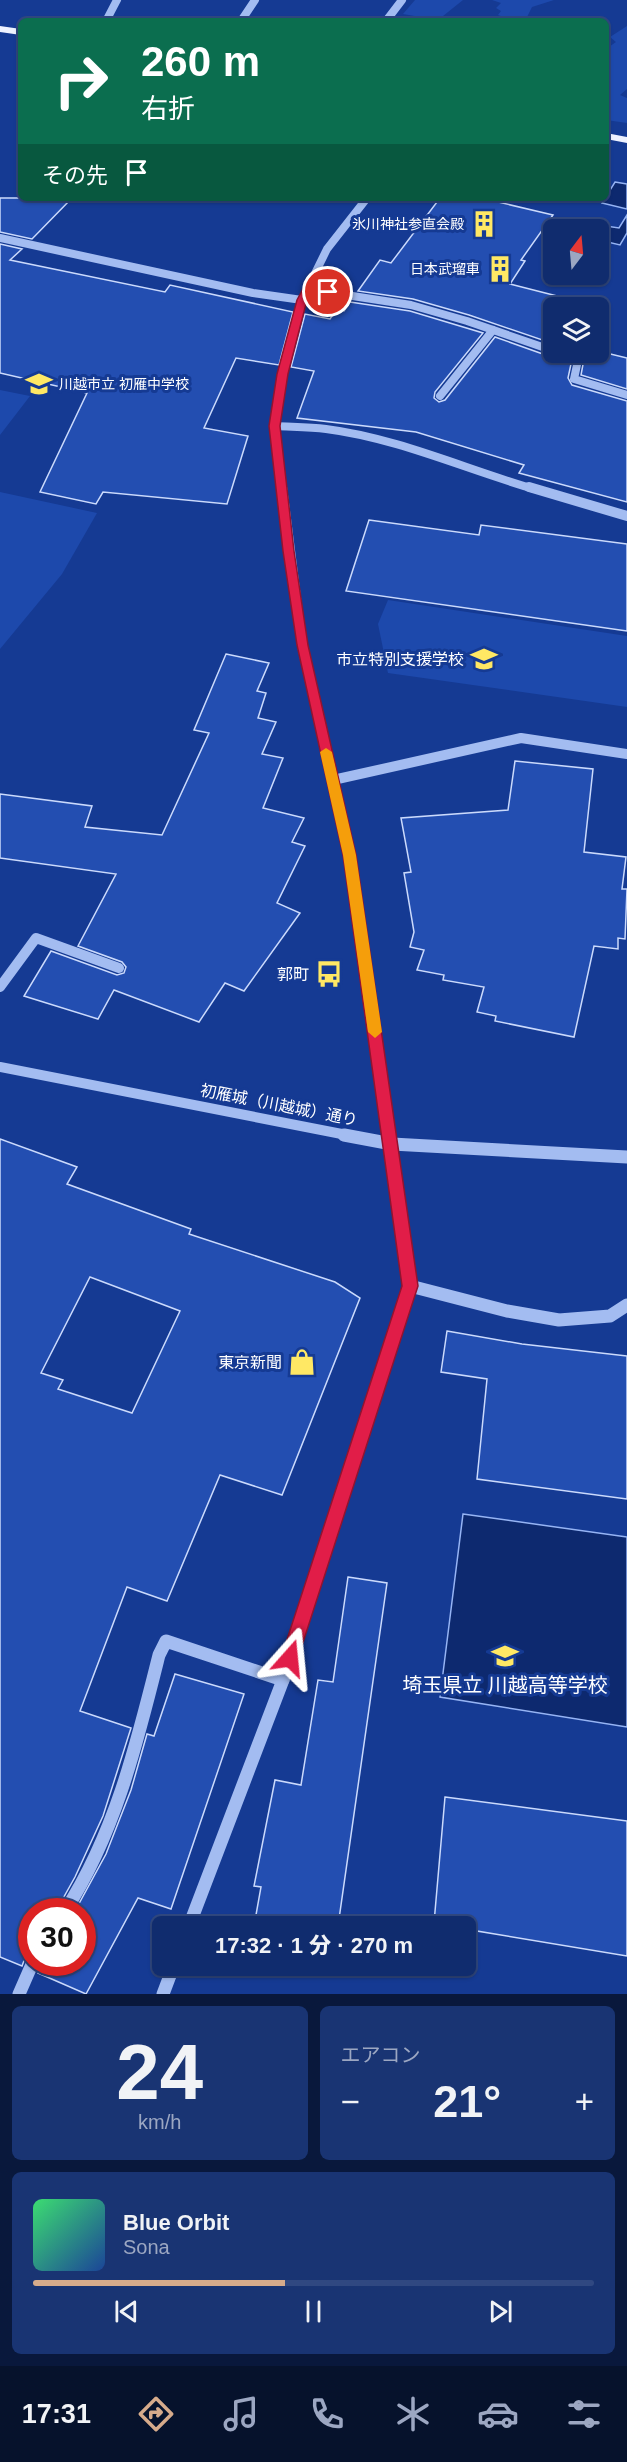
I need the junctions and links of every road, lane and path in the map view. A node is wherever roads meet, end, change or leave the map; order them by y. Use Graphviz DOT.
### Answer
graph roads {
  1 [pos="117,0"];
  2 [pos="255,0"];
  3 [pos="402,0"];
  4 [pos="108,18"];
  5 [pos="243,18"];
  6 [pos="388,18"];
  7 [pos="0,29"];
  8 [pos="18,32"];
  9 [pos="609,137"];
  10 [pos="627,140"];
  11 [pos="365,201"];
  12 [pos="0,238"];
  13 [pos="307,289"];
  14 [pos="302,300"];
  15 [pos="493,330"];
  16 [pos="543,348"];
  17 [pos="577,363"];
  18 [pos="627,395"];
  19 [pos="440,396"];
  20 [pos="274,426"];
  21 [pos="627,516"];
  22 [pos="627,754"];
  23 [pos="333,780"];
  24 [pos="119,968"];
  25 [pos="0,987"];
  26 [pos="0,1067"];
  27 [pos="392,1144"];
  28 [pos="627,1157"];
  29 [pos="410,1286"];
  30 [pos="627,1305"];
  31 [pos="283,1680"];
  32 [pos="74,1898"];
  33 [pos="193,1916"];
  34 [pos="27,1976"];
  35 [pos="170,1976"];
  36 [pos="19,1994"];
  37 [pos="163,1994"];
  1 -- 4 [label="street"];
  2 -- 5 [label="street"];
  3 -- 6 [label="street"];
  7 -- 8 [label="main road"];
  9 -- 10 [label="main road"];
  11 -- 13 [label="street"];
  12 -- 14 [label="street"];
  13 -- 14 [label="street"];
  13 -- 15 [label="street"];
  14 -- 20 [label="street"];
  15 -- 16 [label="street"];
  15 -- 19 [label="street"];
  17 -- 18 [label="street"];
  20 -- 21 [label="street"];
  20 -- 23 [label="street"];
  22 -- 23 [label="street"];
  23 -- 27 [label="street"];
  24 -- 25 [label="street"];
  26 -- 27 [label="street, 初雁城（川越城）通り"];
  27 -- 28 [label="street, 初雁城（川越城）通り"];
  27 -- 29 [label="street"];
  29 -- 30 [label="street"];
  29 -- 31 [label="street"];
  31 -- 32 [label="street"];
  31 -- 33 [label="street"];
  34 -- 36 [label="street"];
  35 -- 37 [label="street"];
}
